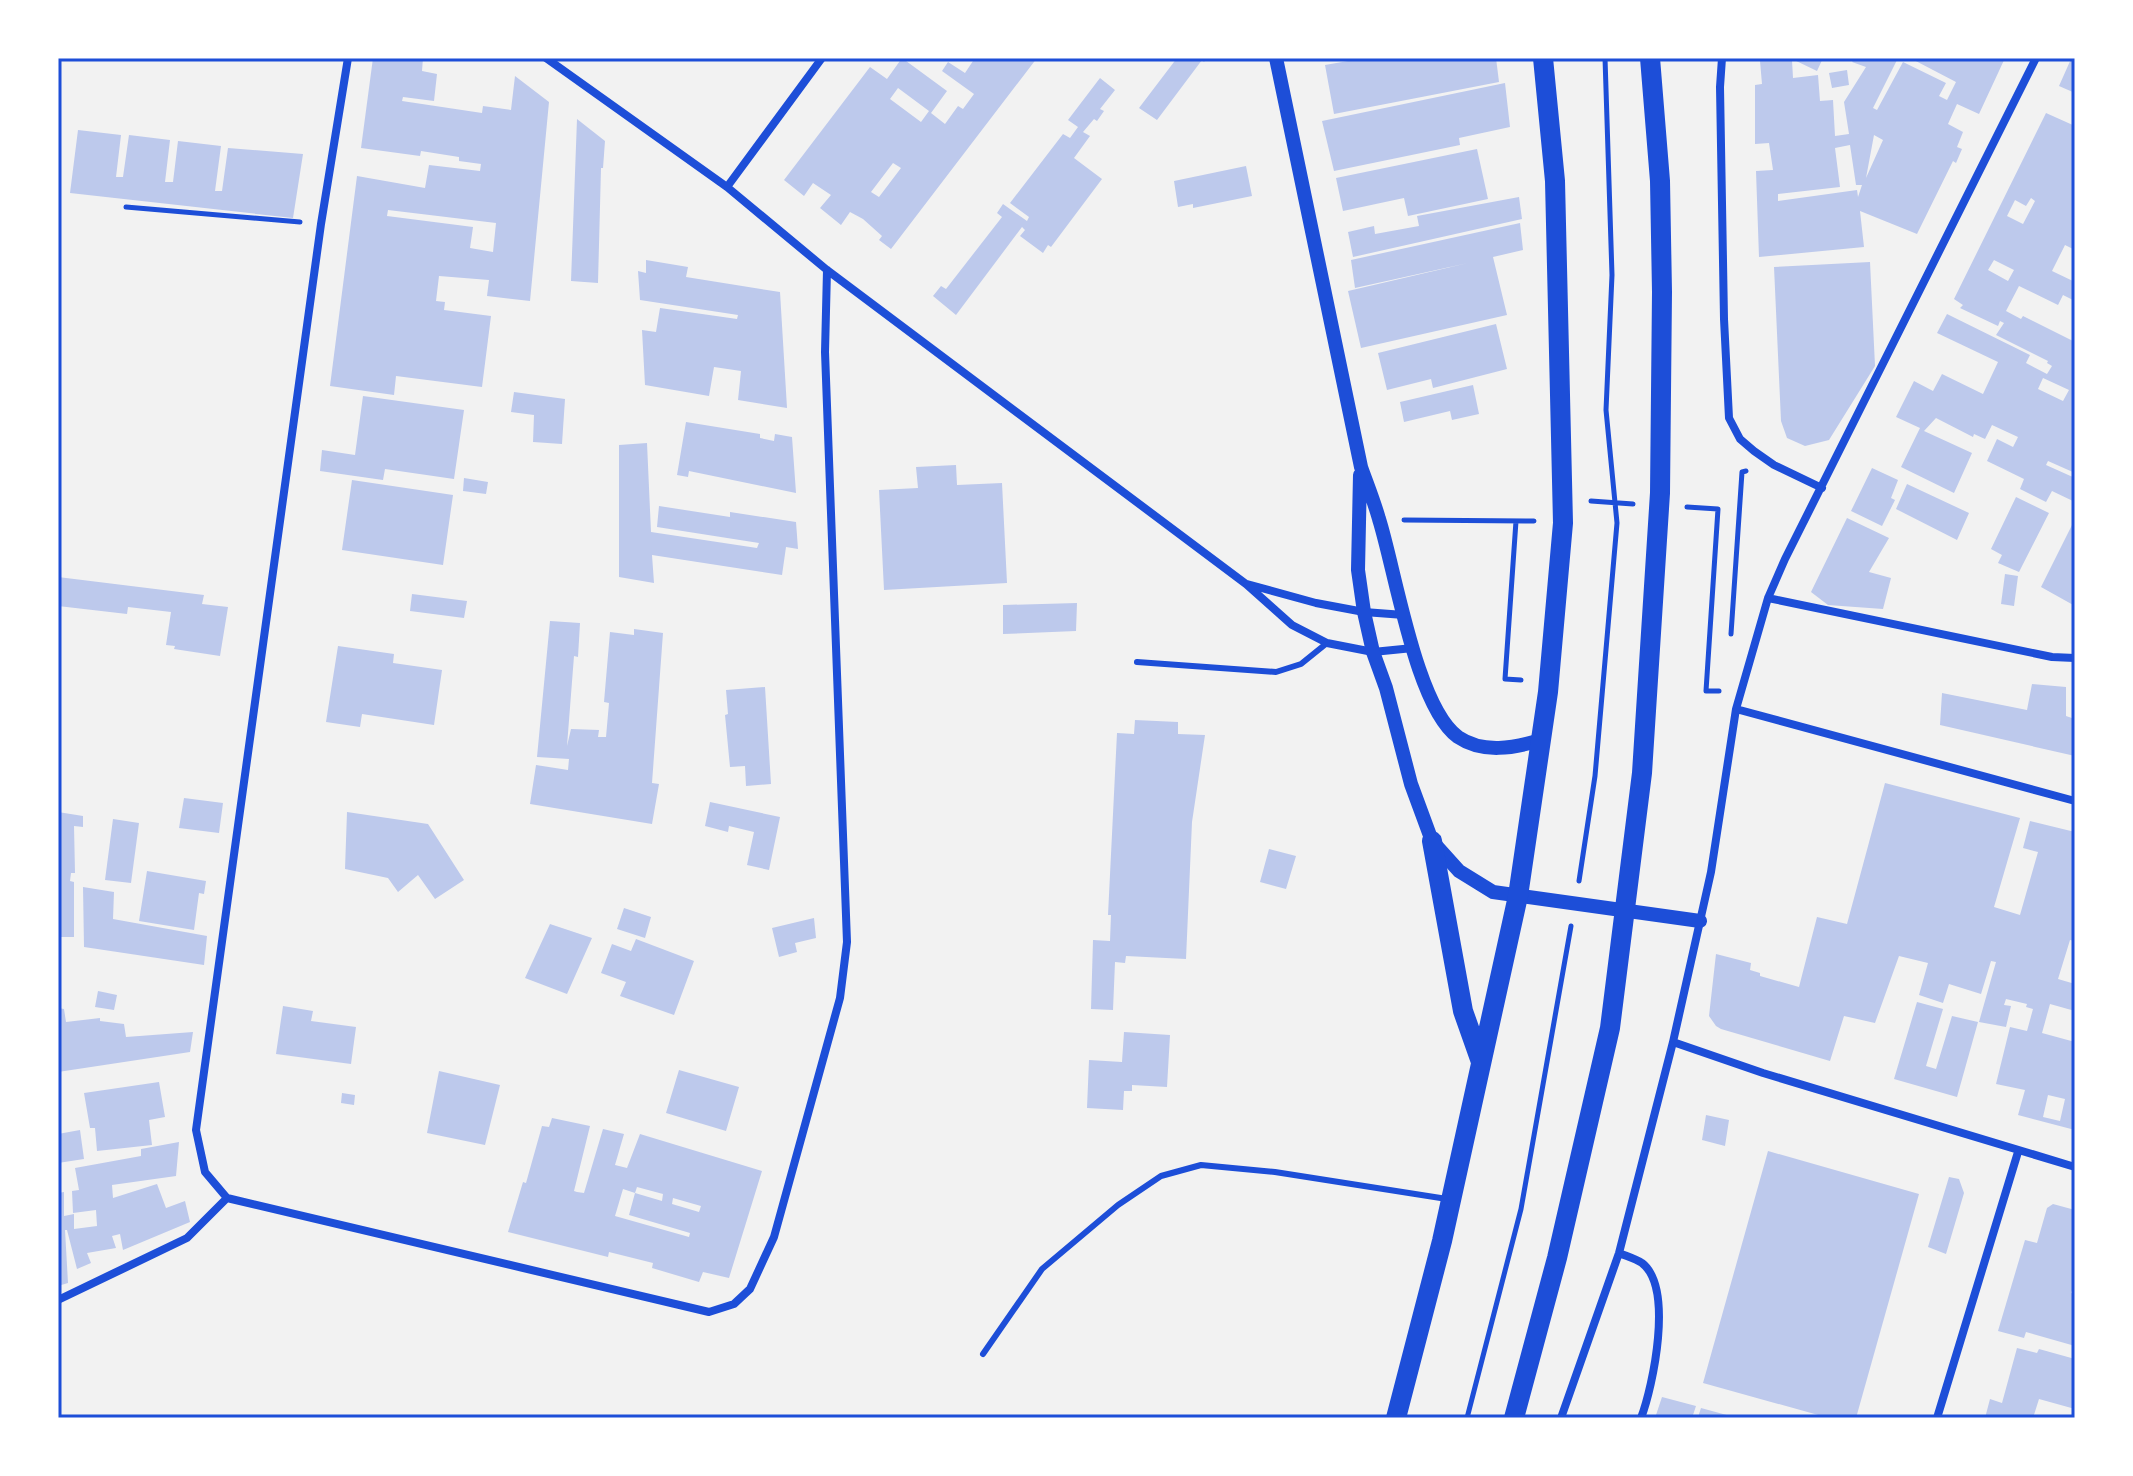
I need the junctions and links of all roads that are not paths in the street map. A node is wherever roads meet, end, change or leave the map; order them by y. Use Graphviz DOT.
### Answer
graph roads {
  1 [pos="348,58"];
  2 [pos="546,58"];
  3 [pos="822,58"];
  4 [pos="1276,58"];
  5 [pos="1543,58"];
  6 [pos="1650,58"];
  7 [pos="1722,58"];
  8 [pos="2036,58"];
  9 [pos="727,187"];
  10 [pos="827,270"];
  11 [pos="1361,467"];
  12 [pos="1822,488"];
  13 [pos="1246,584"];
  14 [pos="1768,598"];
  15 [pos="1364,612"];
  16 [pos="1404,615"];
  17 [pos="1327,643"];
  18 [pos="1413,648"];
  19 [pos="1373,652"];
  20 [pos="2075,658"];
  21 [pos="1137,662"];
  22 [pos="1736,709"];
  23 [pos="1541,740"];
  24 [pos="2075,801"];
  25 [pos="1432,841"];
  26 [pos="1518,896"];
  27 [pos="1626,912"];
  28 [pos="1700,921"];
  29 [pos="1673,1042"];
  30 [pos="1481,1062"];
  31 [pos="2018,1152"];
  32 [pos="2075,1167"];
  33 [pos="227,1198"];
  34 [pos="1451,1200"];
  35 [pos="1619,1253"];
  36 [pos="58,1300"];
  37 [pos="983,1354"];
  38 [pos="1396,1418"];
  39 [pos="1514,1418"];
  40 [pos="1561,1418"];
  41 [pos="1641,1418"];
  42 [pos="1937,1418"];
  1 -- 33 [label="street"];
  2 -- 9 [label="street"];
  3 -- 9 [label="street"];
  4 -- 11 [label="street"];
  5 -- 23 [label="main road"];
  6 -- 27 [label="main road"];
  7 -- 12 [label="street"];
  8 -- 12 [label="street"];
  9 -- 10 [label="street"];
  10 -- 13 [label="street"];
  10 -- 33 [label="street"];
  11 -- 15 [label="street"];
  11 -- 16 [label="street"];
  12 -- 14 [label="street"];
  13 -- 15 [label="street"];
  13 -- 17 [label="street"];
  14 -- 20 [label="street"];
  14 -- 22 [label="street"];
  15 -- 16 [label="street"];
  15 -- 19 [label="street"];
  16 -- 18 [label="street"];
  17 -- 19 [label="street"];
  17 -- 21 [label="lane"];
  18 -- 19 [label="street"];
  18 -- 23 [label="street"];
  19 -- 25 [label="street"];
  22 -- 24 [label="street"];
  22 -- 28 [label="street"];
  23 -- 26 [label="main road"];
  25 -- 26 [label="street"];
  25 -- 30 [label="main road"];
  26 -- 27 [label="street"];
  26 -- 30 [label="main road"];
  27 -- 28 [label="street"];
  27 -- 39 [label="main road"];
  28 -- 29 [label="street"];
  29 -- 31 [label="street"];
  29 -- 35 [label="street"];
  30 -- 34 [label="main road"];
  31 -- 32 [label="street"];
  31 -- 42 [label="street"];
  33 -- 36 [label="street"];
  34 -- 37 [label="lane"];
  34 -- 38 [label="main road"];
  35 -- 40 [label="street"];
  35 -- 41 [label="street"];
}
